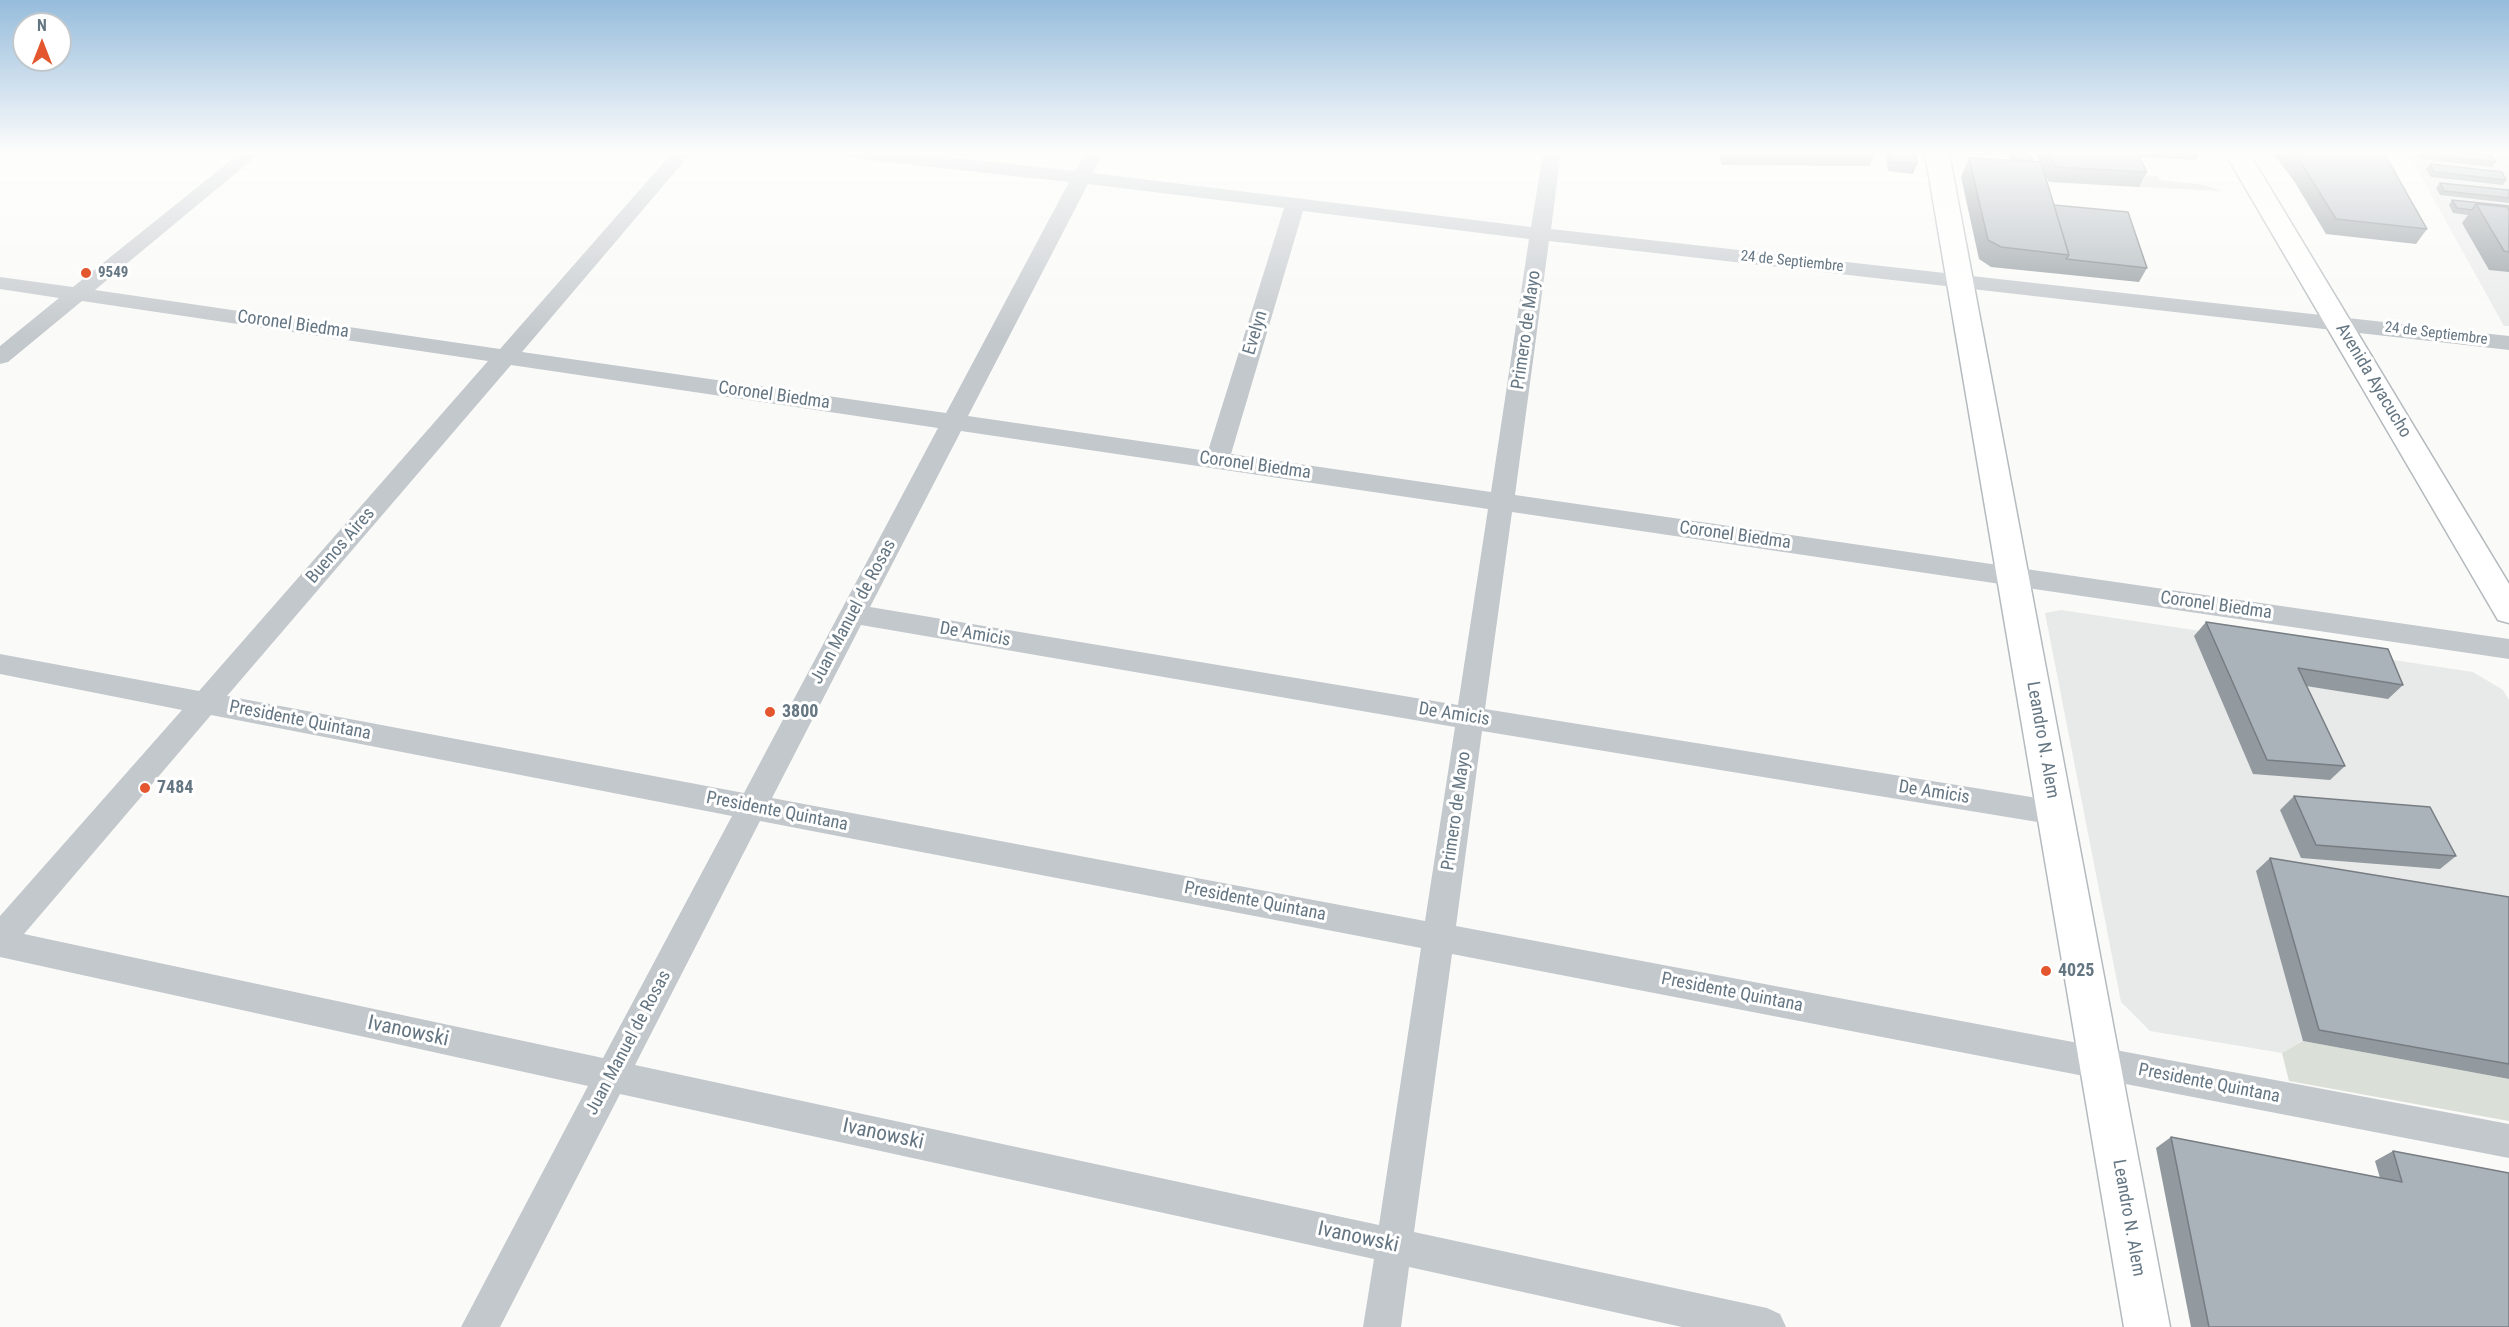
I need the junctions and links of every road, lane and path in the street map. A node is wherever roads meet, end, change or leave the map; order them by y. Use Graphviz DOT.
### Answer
graph roads {
  1 [pos="174,215"];
  2 [pos="628,215"];
  3 [pos="1062,215"];
  4 [pos="1291,215"];
  5 [pos="1378,215"];
  6 [pos="1543,215"];
  7 [pos="1948,215"];
  8 [pos="2274,215"];
  9 [pos="1540,234"];
  10 [pos="1960,281"];
  11 [pos="0,283"];
  12 [pos="77,294"];
  13 [pos="2338,322"];
  14 [pos="2509,343"];
  15 [pos="506,356"];
  16 [pos="0,357"];
  17 [pos="953,422"];
  18 [pos="1217,460"];
  19 [pos="1502,502"];
  20 [pos="2013,577"];
  21 [pos="2509,611"];
  22 [pos="853,614"];
  23 [pos="2509,649"];
  24 [pos="0,664"];
  25 [pos="205,703"];
  26 [pos="1470,718"];
  27 [pos="752,807"];
  28 [pos="2055,813"];
  29 [pos="1439,937"];
  30 [pos="0,941"];
  31 [pos="2100,1063"];
  32 [pos="611,1076"];
  33 [pos="2509,1141"];
  34 [pos="1394,1246"];
  35 [pos="480,1327"];
  36 [pos="1382,1327"];
  37 [pos="1767,1327"];
  38 [pos="2147,1327"];
  1 -- 12 [label="street"];
  2 -- 15 [label="street, Buenos Aires"];
  3 -- 17 [label="street, Juan Manuel de Rosas"];
  4 -- 18 [label="street, Evelyn"];
  5 -- 9 [label="street, 24 de Septiembre"];
  6 -- 9 [label="street, Primero de Mayo"];
  7 -- 10 [label="main road, Leandro N. Alem"];
  8 -- 13 [label="main road, Avenida Ayacucho"];
  9 -- 10 [label="street, 24 de Septiembre"];
  9 -- 19 [label="street, Primero de Mayo"];
  10 -- 13 [label="street, 24 de Septiembre"];
  10 -- 20 [label="main road, Leandro N. Alem"];
  11 -- 12 [label="street, Coronel Biedma"];
  12 -- 15 [label="street, Coronel Biedma"];
  12 -- 16 [label="street"];
  13 -- 14 [label="street, 24 de Septiembre"];
  13 -- 21 [label="main road, Avenida Ayacucho"];
  15 -- 17 [label="street, Coronel Biedma"];
  15 -- 25 [label="street, Buenos Aires"];
  17 -- 18 [label="street, Coronel Biedma"];
  17 -- 22 [label="street, Juan Manuel de Rosas"];
  18 -- 19 [label="street, Coronel Biedma"];
  19 -- 20 [label="street, Coronel Biedma"];
  19 -- 26 [label="street, Primero de Mayo"];
  20 -- 23 [label="street, Coronel Biedma"];
  20 -- 28 [label="main road, Leandro N. Alem"];
  22 -- 26 [label="street, De Amicis"];
  22 -- 27 [label="street, Juan Manuel de Rosas"];
  24 -- 25 [label="street, Presidente Quintana"];
  25 -- 27 [label="street, Presidente Quintana"];
  25 -- 30 [label="street, Buenos Aires"];
  26 -- 28 [label="street, De Amicis"];
  26 -- 29 [label="street, Primero de Mayo"];
  27 -- 29 [label="street, Presidente Quintana"];
  27 -- 32 [label="street, Juan Manuel de Rosas"];
  28 -- 31 [label="main road, Leandro N. Alem"];
  29 -- 31 [label="street, Presidente Quintana"];
  29 -- 34 [label="street, Primero de Mayo"];
  30 -- 32 [label="street, Ivanowski"];
  31 -- 33 [label="street, Presidente Quintana"];
  31 -- 38 [label="main road, Leandro N. Alem"];
  32 -- 34 [label="street, Ivanowski"];
  32 -- 35 [label="street, Juan Manuel de Rosas"];
  34 -- 36 [label="street, Primero de Mayo"];
  34 -- 37 [label="street, Ivanowski"];
}
